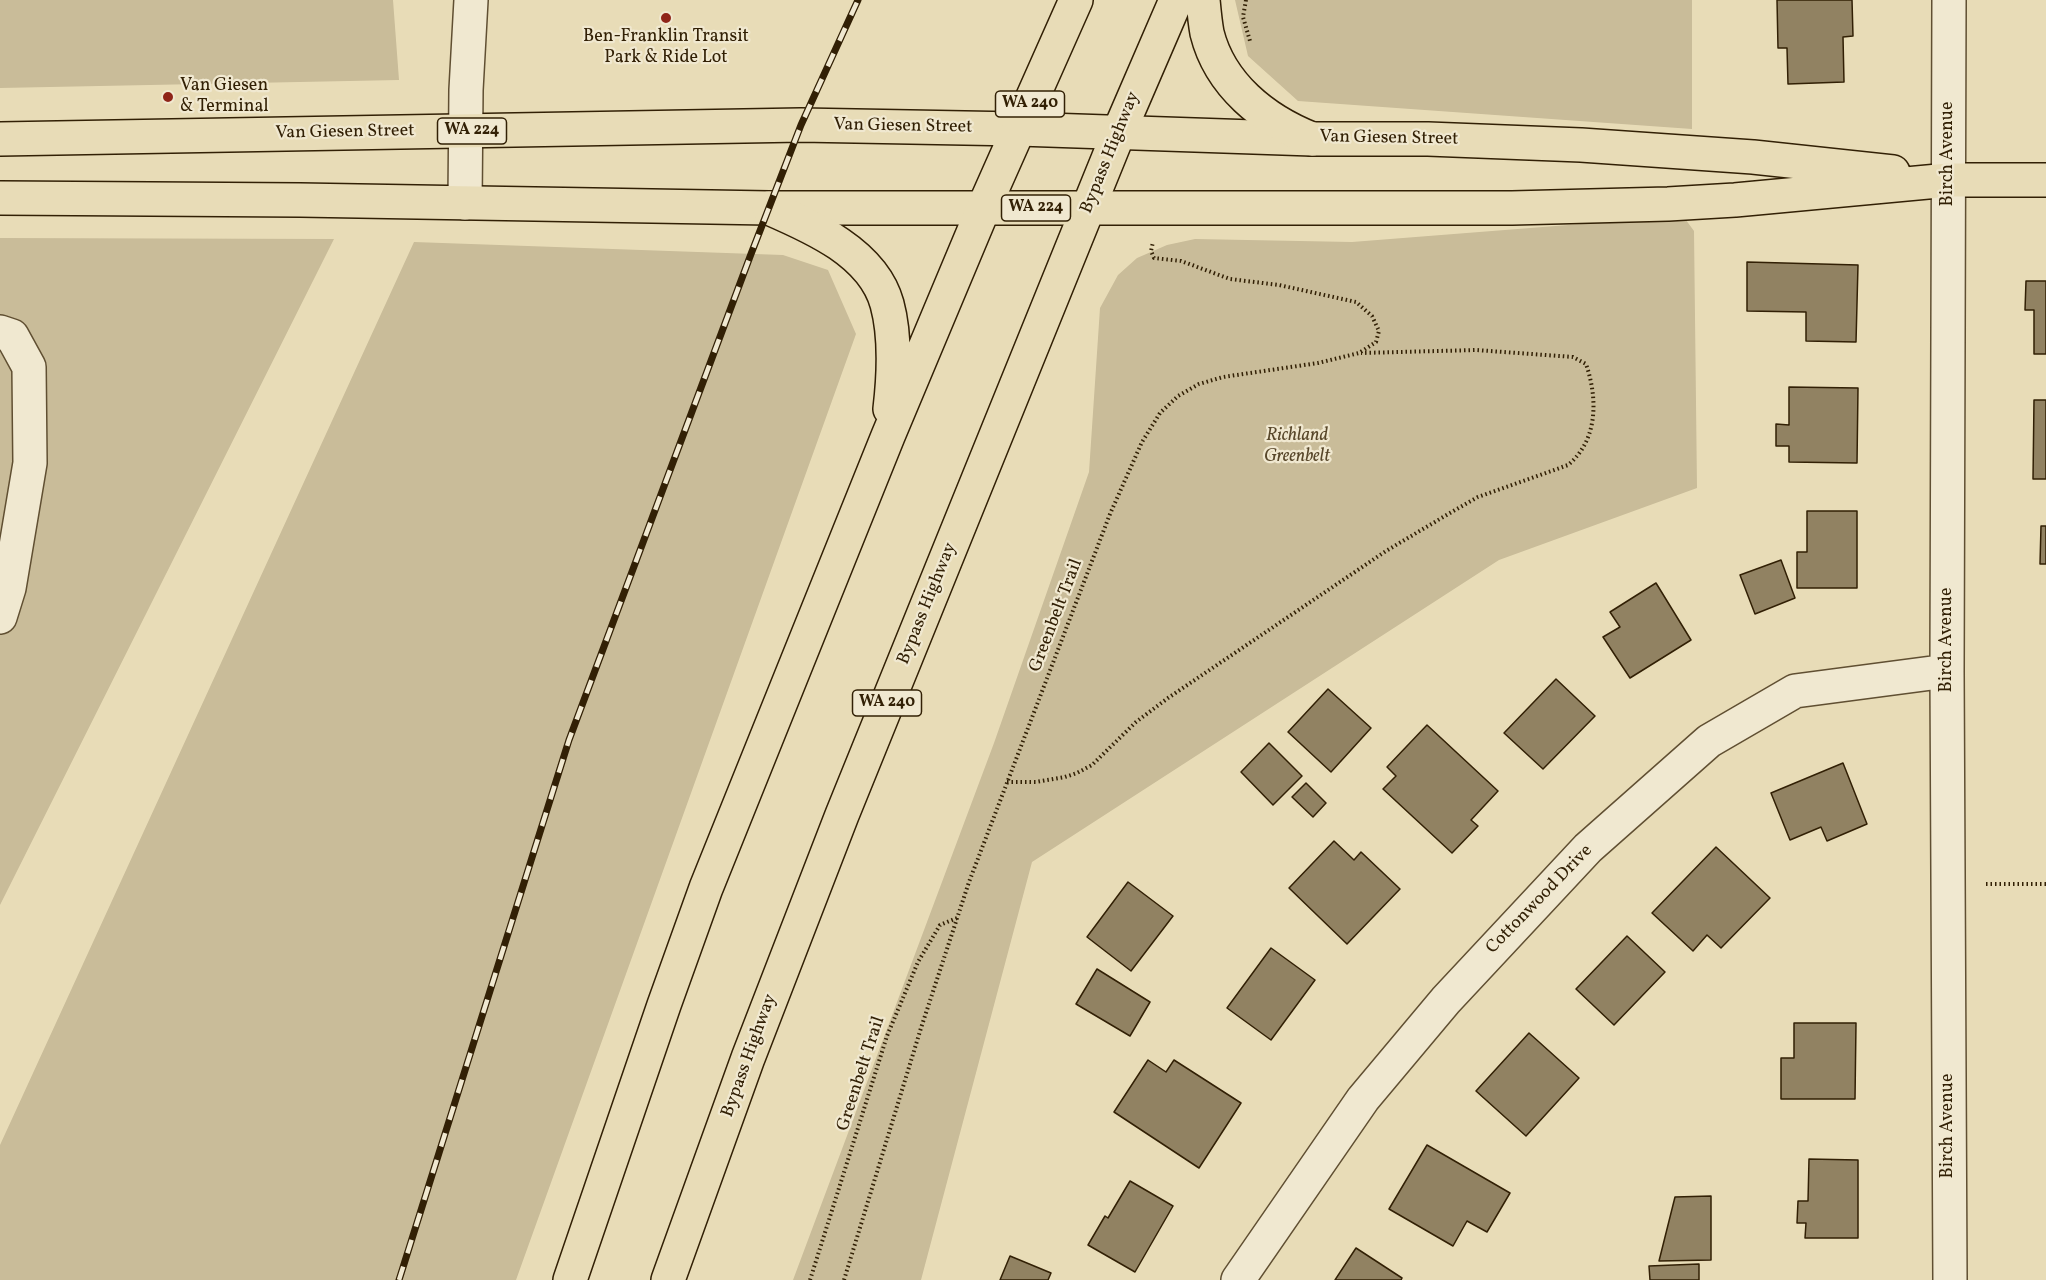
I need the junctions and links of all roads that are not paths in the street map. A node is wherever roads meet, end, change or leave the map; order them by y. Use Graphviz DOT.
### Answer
graph roads {
  1 [pos="471,0"];
  2 [pos="1077,0"];
  3 [pos="1176,0"];
  4 [pos="1203,0"];
  5 [pos="1949,0"];
  6 [pos="1019,129"];
  7 [pos="465,131"];
  8 [pos="1119,132"];
  9 [pos="1312,138"];
  10 [pos="0,139"];
  11 [pos="1948,180"];
  12 [pos="2046,180"];
  13 [pos="0,198"];
  14 [pos="465,203"];
  15 [pos="984,207"];
  16 [pos="769,208"];
  17 [pos="1088,208"];
  18 [pos="0,332"];
  19 [pos="888,436"];
  20 [pos="2,602"];
  21 [pos="1947,671"];
  22 [pos="570,1280"];
  23 [pos="668,1280"];
  24 [pos="1239,1280"];
  25 [pos="1950,1280"];
  1 -- 7 [label="street"];
  2 -- 6 [label="main road, WA 240"];
  3 -- 8 [label="main road, Bypass Highway / WA 240"];
  4 -- 9 [label="main road"];
  5 -- 11 [label="street, Birch Avenue"];
  6 -- 7 [label="main road, Van Giesen Street / WA 224"];
  6 -- 8 [label="main road, Van Giesen Street / WA 224"];
  6 -- 15 [label="main road, WA 240"];
  7 -- 10 [label="main road, Van Giesen Street / WA 224"];
  7 -- 14 [label="street"];
  8 -- 9 [label="main road, Van Giesen Street"];
  8 -- 17 [label="main road, Bypass Highway / WA 240"];
  9 -- 11 [label="main road, Van Giesen Street"];
  11 -- 12 [label="main road, Van Giesen Street"];
  11 -- 17 [label="main road, Van Giesen Street"];
  11 -- 21 [label="street, Birch Avenue"];
  13 -- 14 [label="main road, Van Giesen Street / WA 224"];
  14 -- 16 [label="main road, Van Giesen Street / WA 224"];
  15 -- 16 [label="main road, Van Giesen Street / WA 224"];
  15 -- 17 [label="main road, Van Giesen Street / WA 224"];
  15 -- 19 [label="main road, WA 240"];
  16 -- 19 [label="main road"];
  17 -- 23 [label="main road, Bypass Highway / WA 240"];
  18 -- 20 [label="street"];
  19 -- 22 [label="main road, WA 240"];
  21 -- 24 [label="street, Cottonwood Drive"];
  21 -- 25 [label="street, Birch Avenue"];
}
